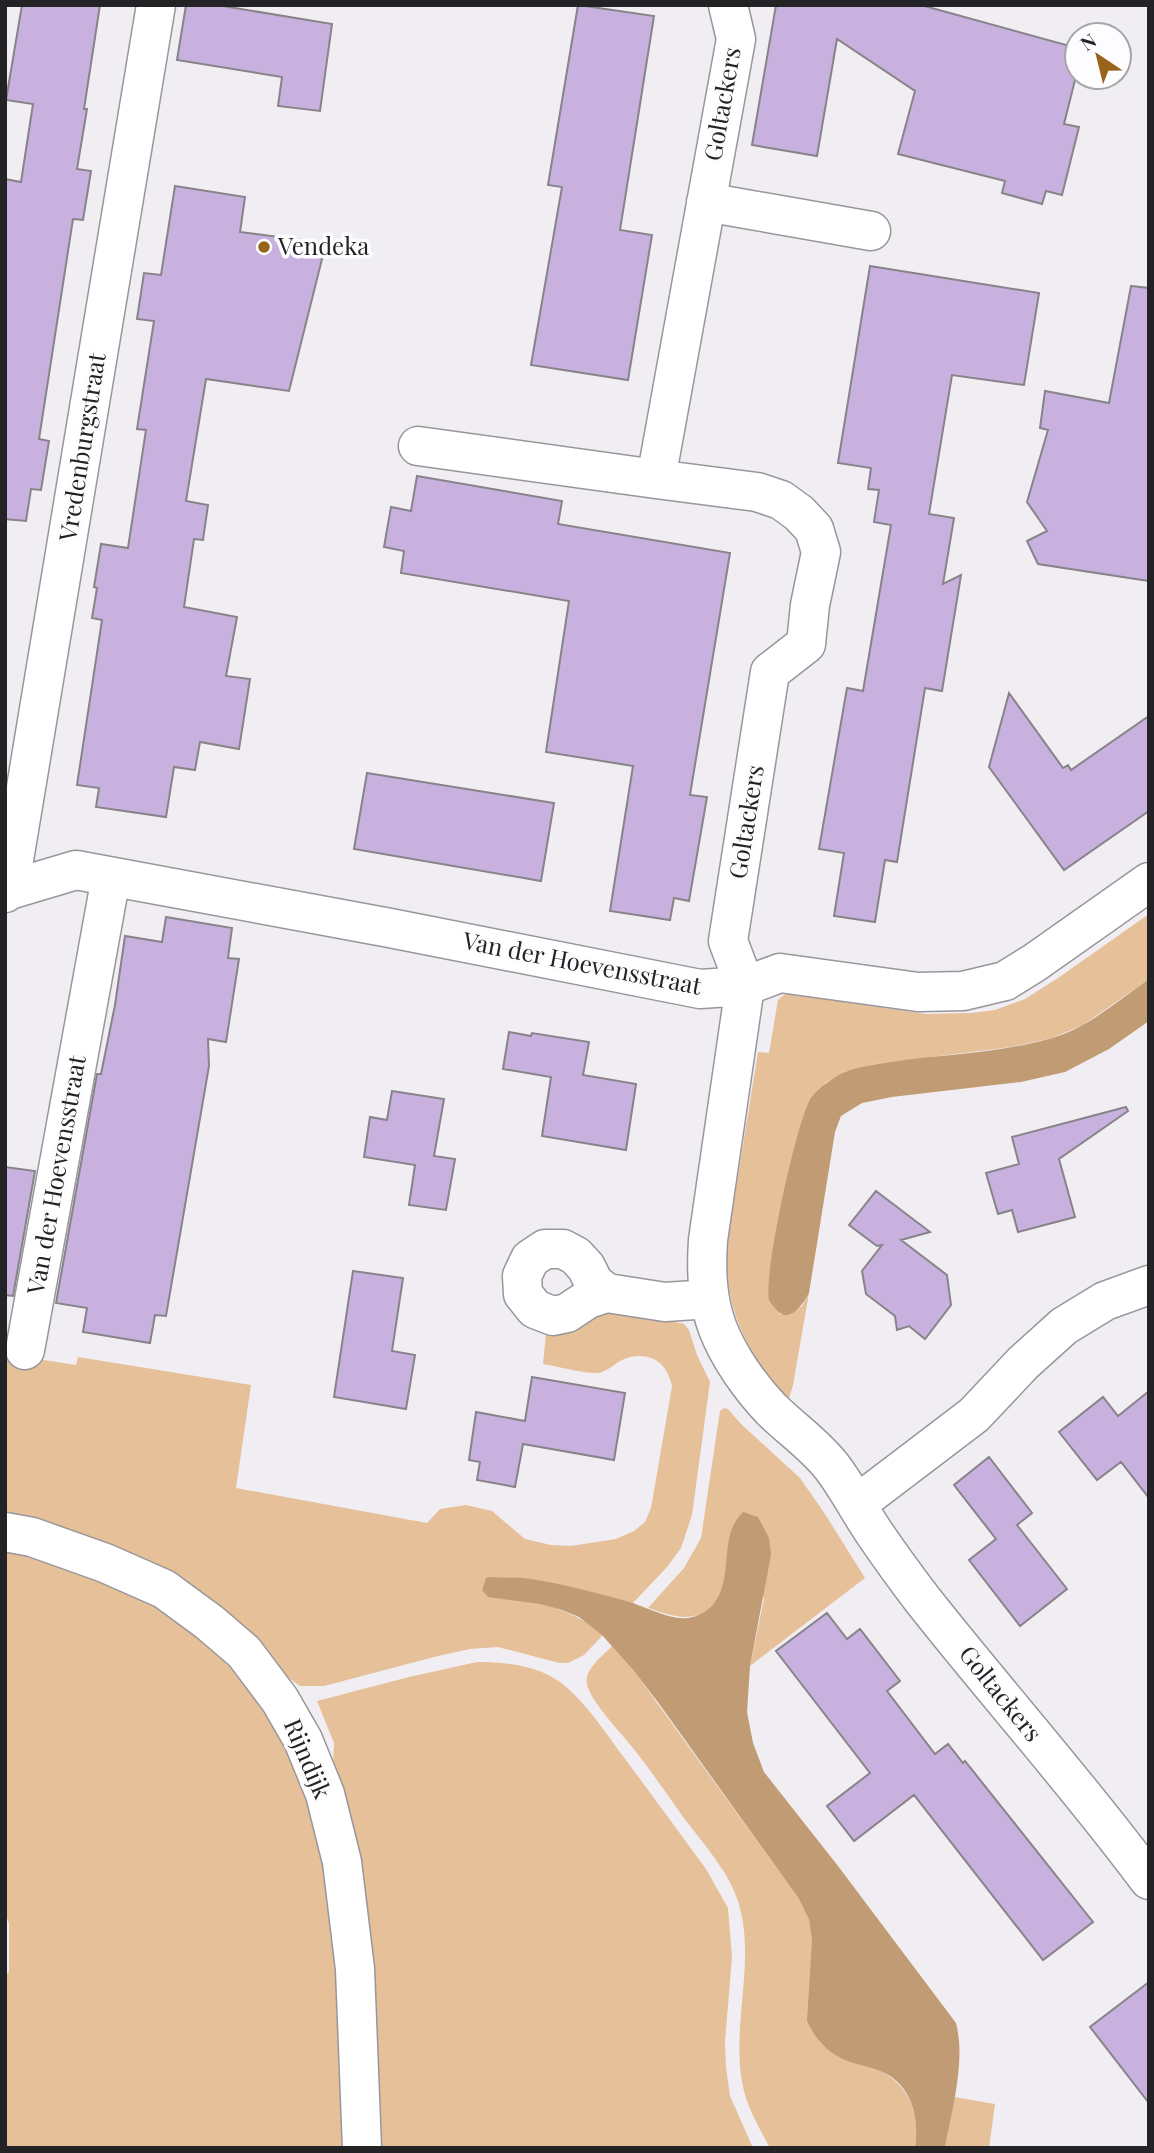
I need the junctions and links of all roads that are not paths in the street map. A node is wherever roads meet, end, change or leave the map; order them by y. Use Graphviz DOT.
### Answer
graph roads {
  1 [pos="156,5"];
  2 [pos="728,5"];
  3 [pos="706,202"];
  4 [pos="871,231"];
  5 [pos="418,446"];
  6 [pos="656,479"];
  7 [pos="111,877"];
  8 [pos="1149,882"];
  9 [pos="7,891"];
  10 [pos="745,986"];
  11 [pos="1149,1285"];
  12 [pos="607,1293"];
  13 [pos="710,1298"];
  14 [pos="25,1350"];
  15 [pos="858,1504"];
  16 [pos="5,1532"];
  17 [pos="1149,1880"];
  18 [pos="362,2148"];
  1 -- 9 [label="street, Vredenburgstraat"];
  2 -- 3 [label="street, Goltackers"];
  3 -- 4 [label="street"];
  3 -- 6 [label="street, Goltackers"];
  5 -- 6 [label="street, Goltackers"];
  6 -- 10 [label="street, Goltackers"];
  7 -- 9 [label="street, Van der Hoevensstraat"];
  7 -- 10 [label="street, Van der Hoevensstraat"];
  7 -- 14 [label="street, Van der Hoevensstraat"];
  8 -- 10 [label="street, Van der Hoevensstraat"];
  10 -- 13 [label="street, Goltackers"];
  11 -- 15 [label="street"];
  12 -- 13 [label="street"];
  13 -- 15 [label="street, Goltackers"];
  15 -- 17 [label="street, Goltackers"];
  16 -- 18 [label="street, Rijndijk"];
}
